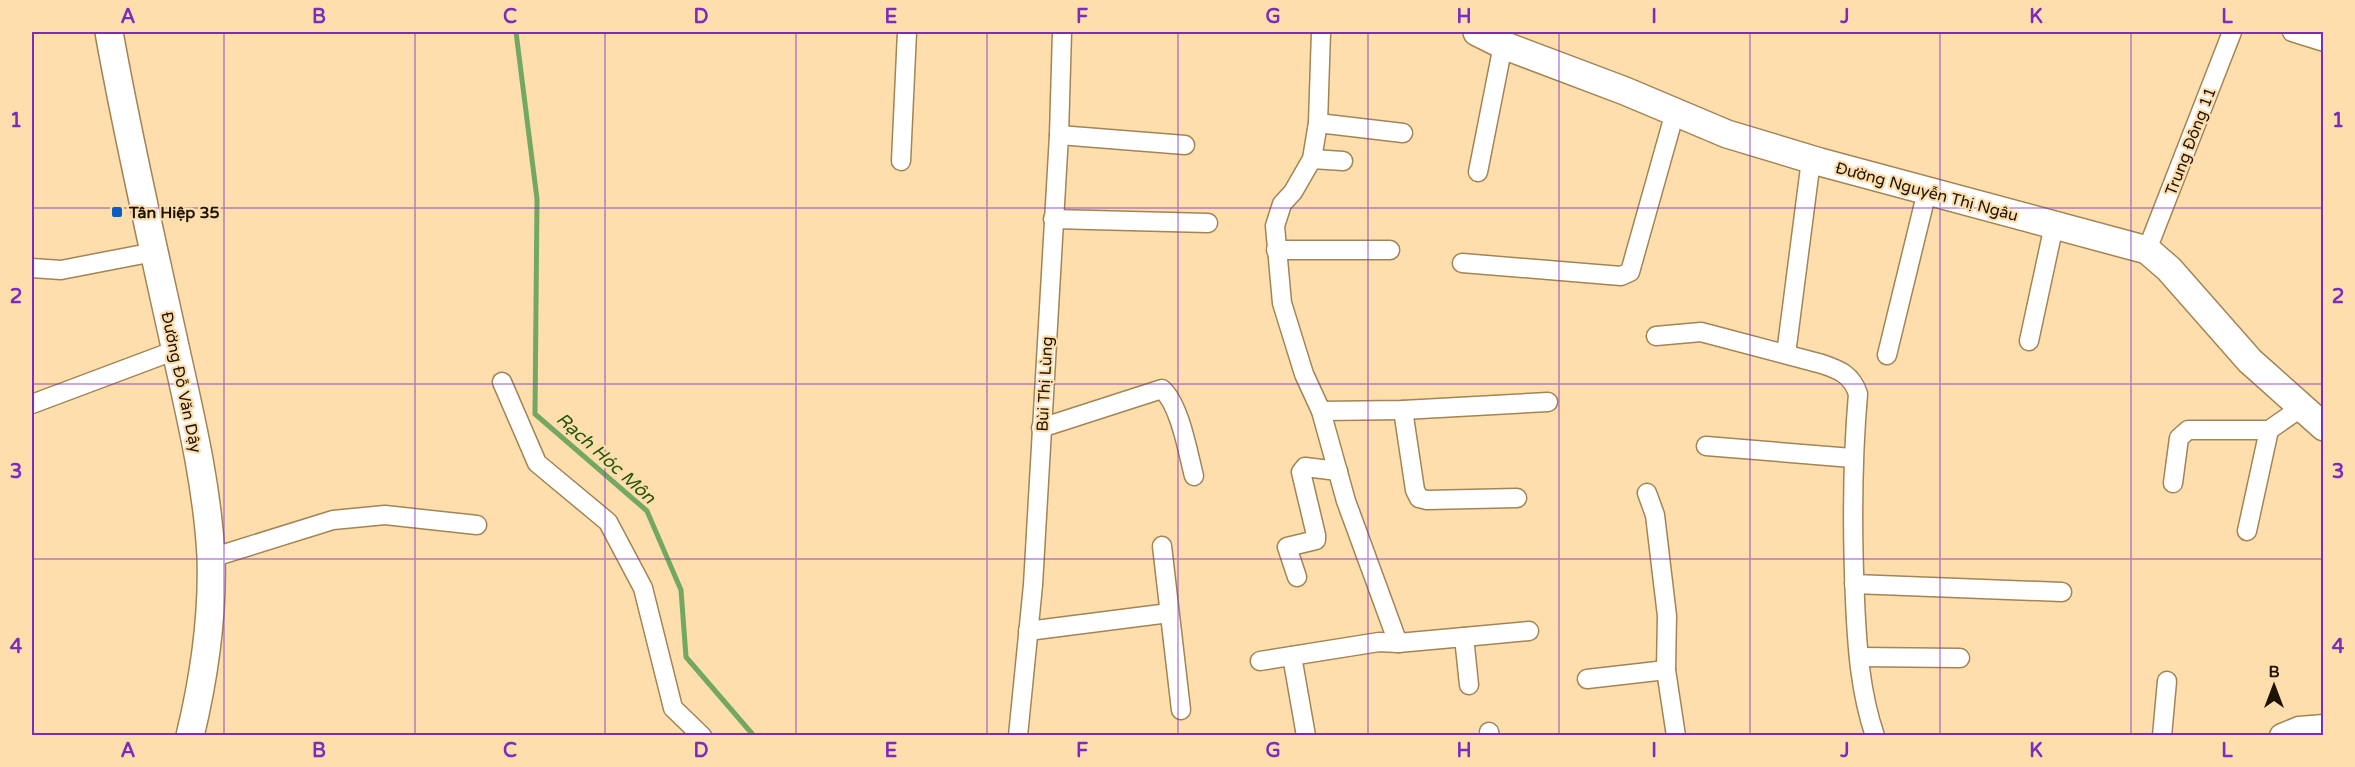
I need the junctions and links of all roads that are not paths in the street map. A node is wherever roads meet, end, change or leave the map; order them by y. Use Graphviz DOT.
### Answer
graph roads {
  1 [pos="109,32"];
  2 [pos="907,32"];
  3 [pos="1062,32"];
  4 [pos="1321,32"];
  5 [pos="1477,32"];
  6 [pos="2232,32"];
  7 [pos="2292,32"];
  8 [pos="2324,42"];
  9 [pos="1503,45"];
  10 [pos="1675,112"];
  11 [pos="1318,123"];
  12 [pos="1403,133"];
  13 [pos="1059,135"];
  14 [pos="1185,145"];
  15 [pos="1312,159"];
  16 [pos="1811,160"];
  17 [pos="902,161"];
  18 [pos="1343,161"];
  19 [pos="1478,172"];
  20 [pos="1927,191"];
  21 [pos="1053,219"];
  22 [pos="1208,222"];
  23 [pos="2054,225"];
  24 [pos="1276,250"];
  25 [pos="1390,250"];
  26 [pos="2147,250"];
  27 [pos="154,252"];
  28 [pos="1462,263"];
  29 [pos="32,268"];
  30 [pos="1656,336"];
  31 [pos="2029,341"];
  32 [pos="176,350"];
  33 [pos="1786,354"];
  34 [pos="1887,355"];
  35 [pos="502,382"];
  36 [pos="1548,402"];
  37 [pos="32,404"];
  38 [pos="2302,407"];
  39 [pos="1403,410"];
  40 [pos="1321,411"];
  41 [pos="2324,427"];
  42 [pos="1041,428"];
  43 [pos="2269,430"];
  44 [pos="1706,446"];
  45 [pos="1852,458"];
  46 [pos="1338,471"];
  47 [pos="1194,476"];
  48 [pos="2174,483"];
  49 [pos="1647,493"];
  50 [pos="1517,498"];
  51 [pos="477,525"];
  52 [pos="2247,531"];
  53 [pos="1162,546"];
  54 [pos="211,558"];
  55 [pos="1297,577"];
  56 [pos="1854,584"];
  57 [pos="2062,592"];
  58 [pos="1169,613"];
  59 [pos="1529,631"];
  60 [pos="1028,632"];
  61 [pos="1464,637"];
  62 [pos="1398,643"];
  63 [pos="1292,656"];
  64 [pos="1859,657"];
  65 [pos="1960,658"];
  66 [pos="1260,661"];
  67 [pos="1666,669"];
  68 [pos="1587,679"];
  69 [pos="2167,681"];
  70 [pos="1469,685"];
  71 [pos="1181,710"];
  72 [pos="2324,727"];
  73 [pos="190,735"];
  74 [pos="702,735"];
  75 [pos="1017,735"];
  76 [pos="1306,735"];
  77 [pos="1676,735"];
  78 [pos="1875,735"];
  79 [pos="2162,735"];
  80 [pos="2282,735"];
  1 -- 27 [label="main road, Đường Đỗ Văn Dậy"];
  2 -- 17 [label="street"];
  3 -- 13 [label="street, Bùi Thị Lùng"];
  4 -- 11 [label="street"];
  5 -- 9 [label="main road, Đường Nguyễn Thị Ngâu"];
  6 -- 26 [label="street, Trung Đông 11"];
  7 -- 8 [label="street"];
  9 -- 10 [label="main road, Đường Nguyễn Thị Ngâu"];
  9 -- 19 [label="street"];
  10 -- 16 [label="main road, Đường Nguyễn Thị Ngâu"];
  10 -- 28 [label="street"];
  11 -- 12 [label="street"];
  11 -- 15 [label="street"];
  13 -- 14 [label="street"];
  13 -- 21 [label="street, Bùi Thị Lùng"];
  15 -- 18 [label="street"];
  15 -- 24 [label="street"];
  16 -- 20 [label="main road, Đường Nguyễn Thị Ngâu"];
  16 -- 33 [label="street"];
  20 -- 23 [label="main road, Đường Nguyễn Thị Ngâu"];
  20 -- 34 [label="street"];
  21 -- 22 [label="street"];
  21 -- 42 [label="street, Bùi Thị Lùng"];
  23 -- 26 [label="main road, Đường Nguyễn Thị Ngâu"];
  23 -- 31 [label="street"];
  24 -- 25 [label="street"];
  24 -- 40 [label="street"];
  26 -- 38 [label="main road, Đường Nguyễn Thị Ngâu"];
  27 -- 29 [label="street"];
  27 -- 32 [label="main road, Đường Đỗ Văn Dậy"];
  30 -- 33 [label="street"];
  32 -- 37 [label="street"];
  32 -- 54 [label="main road, Đường Đỗ Văn Dậy"];
  33 -- 45 [label="street"];
  35 -- 74 [label="street"];
  36 -- 39 [label="street"];
  38 -- 41 [label="main road, Đường Nguyễn Thị Ngâu"];
  38 -- 43 [label="street"];
  39 -- 40 [label="street"];
  39 -- 50 [label="street"];
  40 -- 46 [label="street"];
  42 -- 47 [label="street"];
  42 -- 60 [label="street, Bùi Thị Lùng"];
  43 -- 48 [label="street"];
  43 -- 52 [label="street"];
  44 -- 45 [label="street"];
  45 -- 56 [label="street"];
  46 -- 55 [label="street"];
  46 -- 62 [label="street"];
  49 -- 67 [label="street"];
  51 -- 54 [label="street"];
  53 -- 58 [label="street"];
  54 -- 73 [label="main road, Đường Đỗ Văn Dậy"];
  56 -- 57 [label="street"];
  56 -- 64 [label="street"];
  58 -- 60 [label="street"];
  58 -- 71 [label="street"];
  59 -- 61 [label="street"];
  60 -- 75 [label="street, Bùi Thị Lùng"];
  61 -- 62 [label="street"];
  61 -- 70 [label="street"];
  62 -- 63 [label="street"];
  63 -- 66 [label="street"];
  63 -- 76 [label="street"];
  64 -- 65 [label="street"];
  64 -- 78 [label="street"];
  67 -- 68 [label="street"];
  67 -- 77 [label="street"];
  69 -- 79 [label="street"];
  72 -- 80 [label="street"];
}
